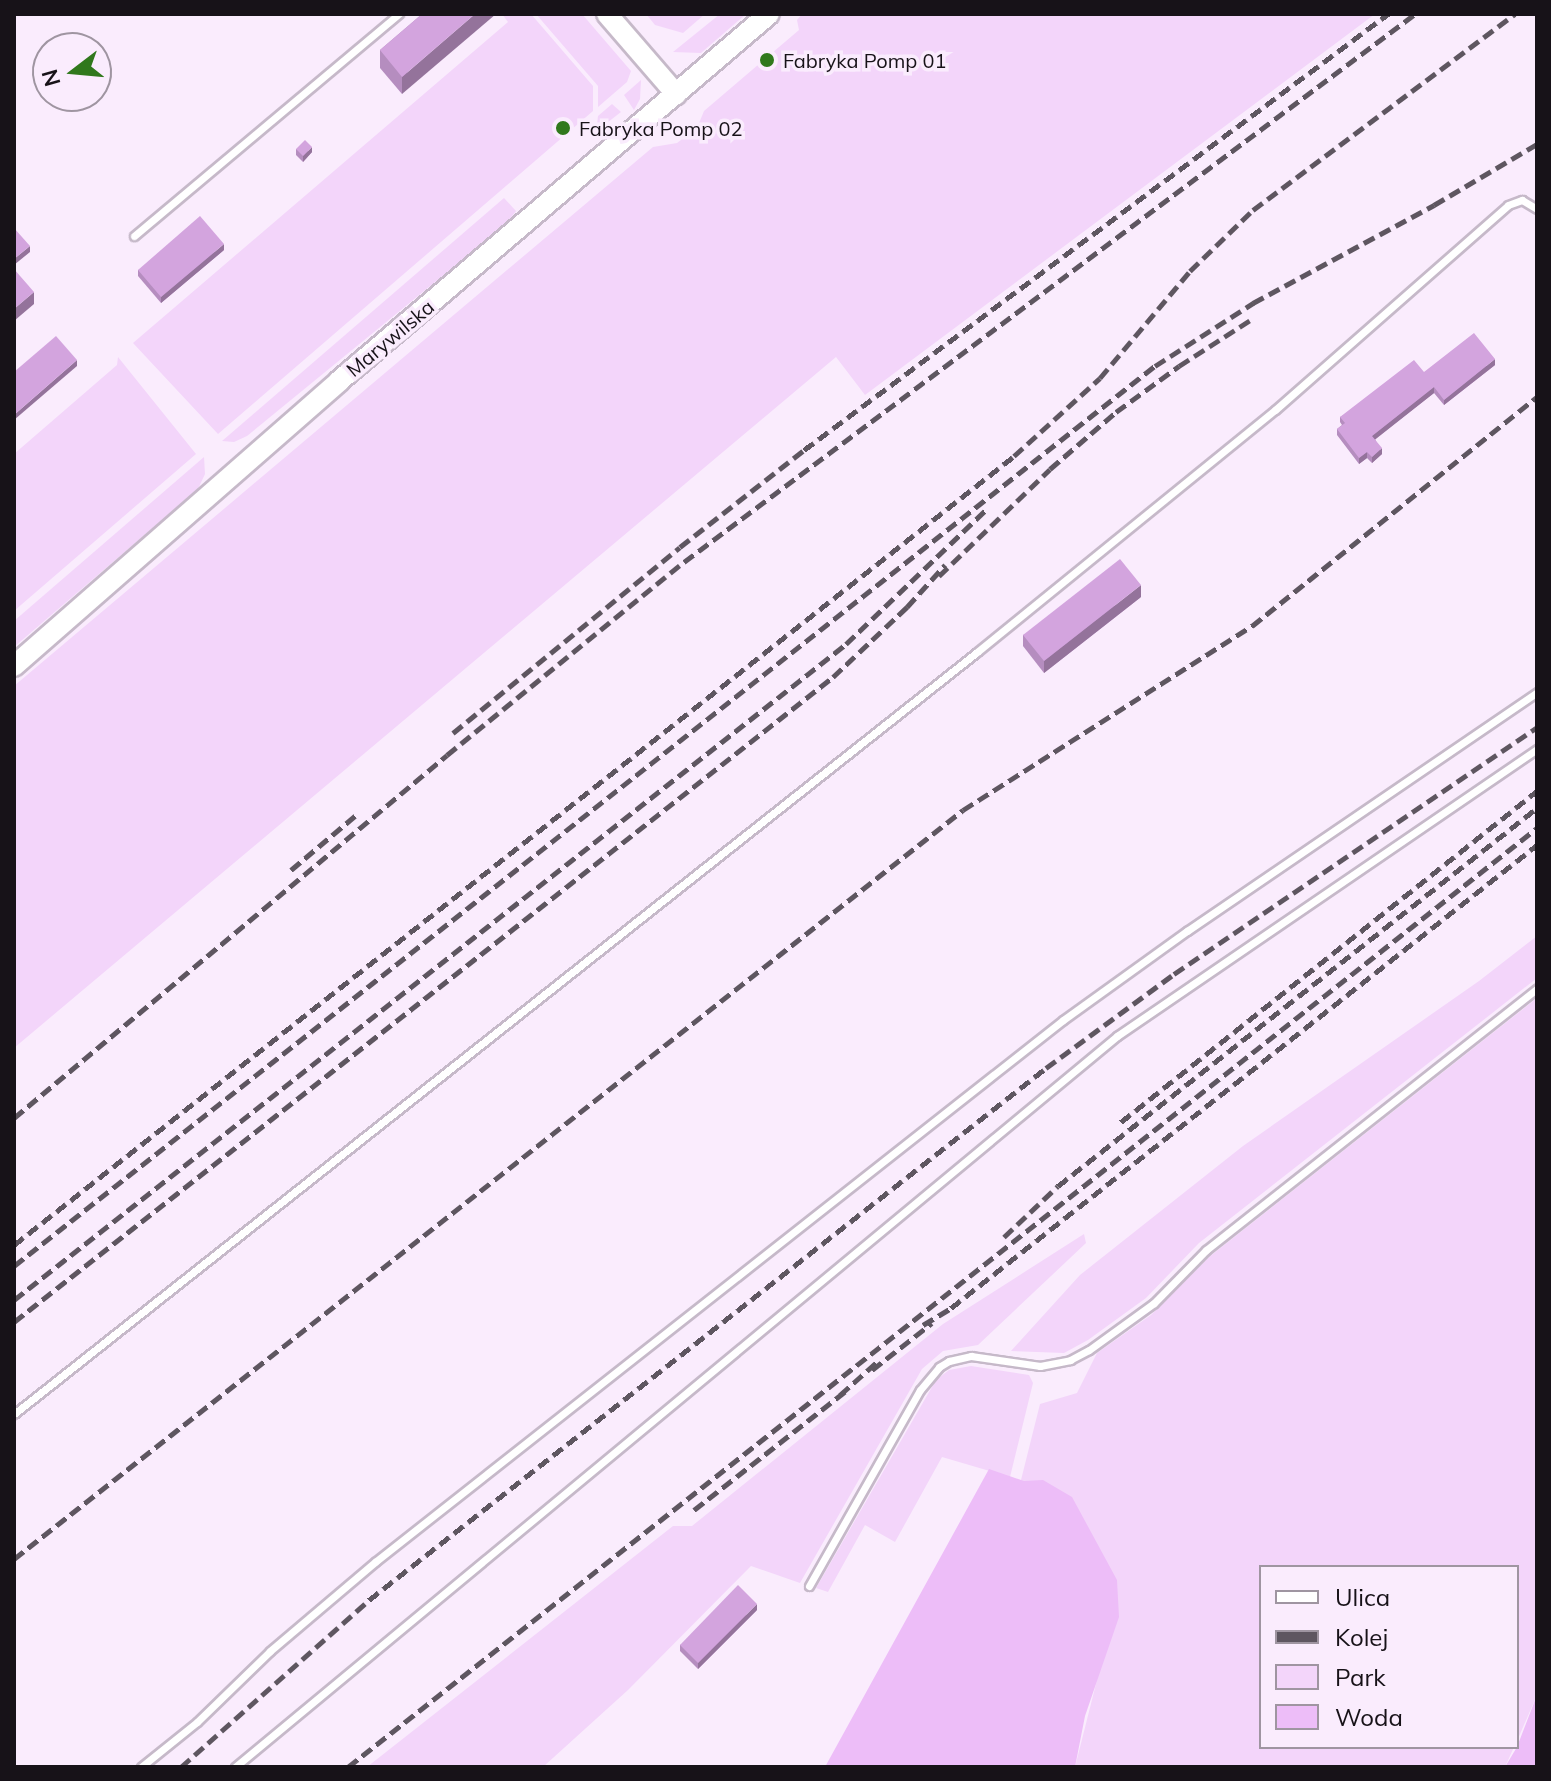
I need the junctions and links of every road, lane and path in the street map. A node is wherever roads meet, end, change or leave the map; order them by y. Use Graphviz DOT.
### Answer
graph roads {
  1 [pos="399,14"];
  2 [pos="607,14"];
  3 [pos="769,14"];
  4 [pos="676,94"];
  5 [pos="1537,209"];
  6 [pos="134,236"];
  7 [pos="14,666"];
  8 [pos="1537,692"];
  9 [pos="1537,749"];
  10 [pos="1537,989"];
  11 [pos="14,1414"];
  12 [pos="809,1586"];
  13 [pos="141,1767"];
  14 [pos="235,1767"];
  1 -- 6 [label="lane"];
  2 -- 4 [label="main road"];
  3 -- 4 [label="main road, Marywilska"];
  4 -- 7 [label="main road, Marywilska"];
  5 -- 11 [label="lane"];
  8 -- 13 [label="lane"];
  9 -- 14 [label="lane"];
  10 -- 12 [label="lane"];
}
